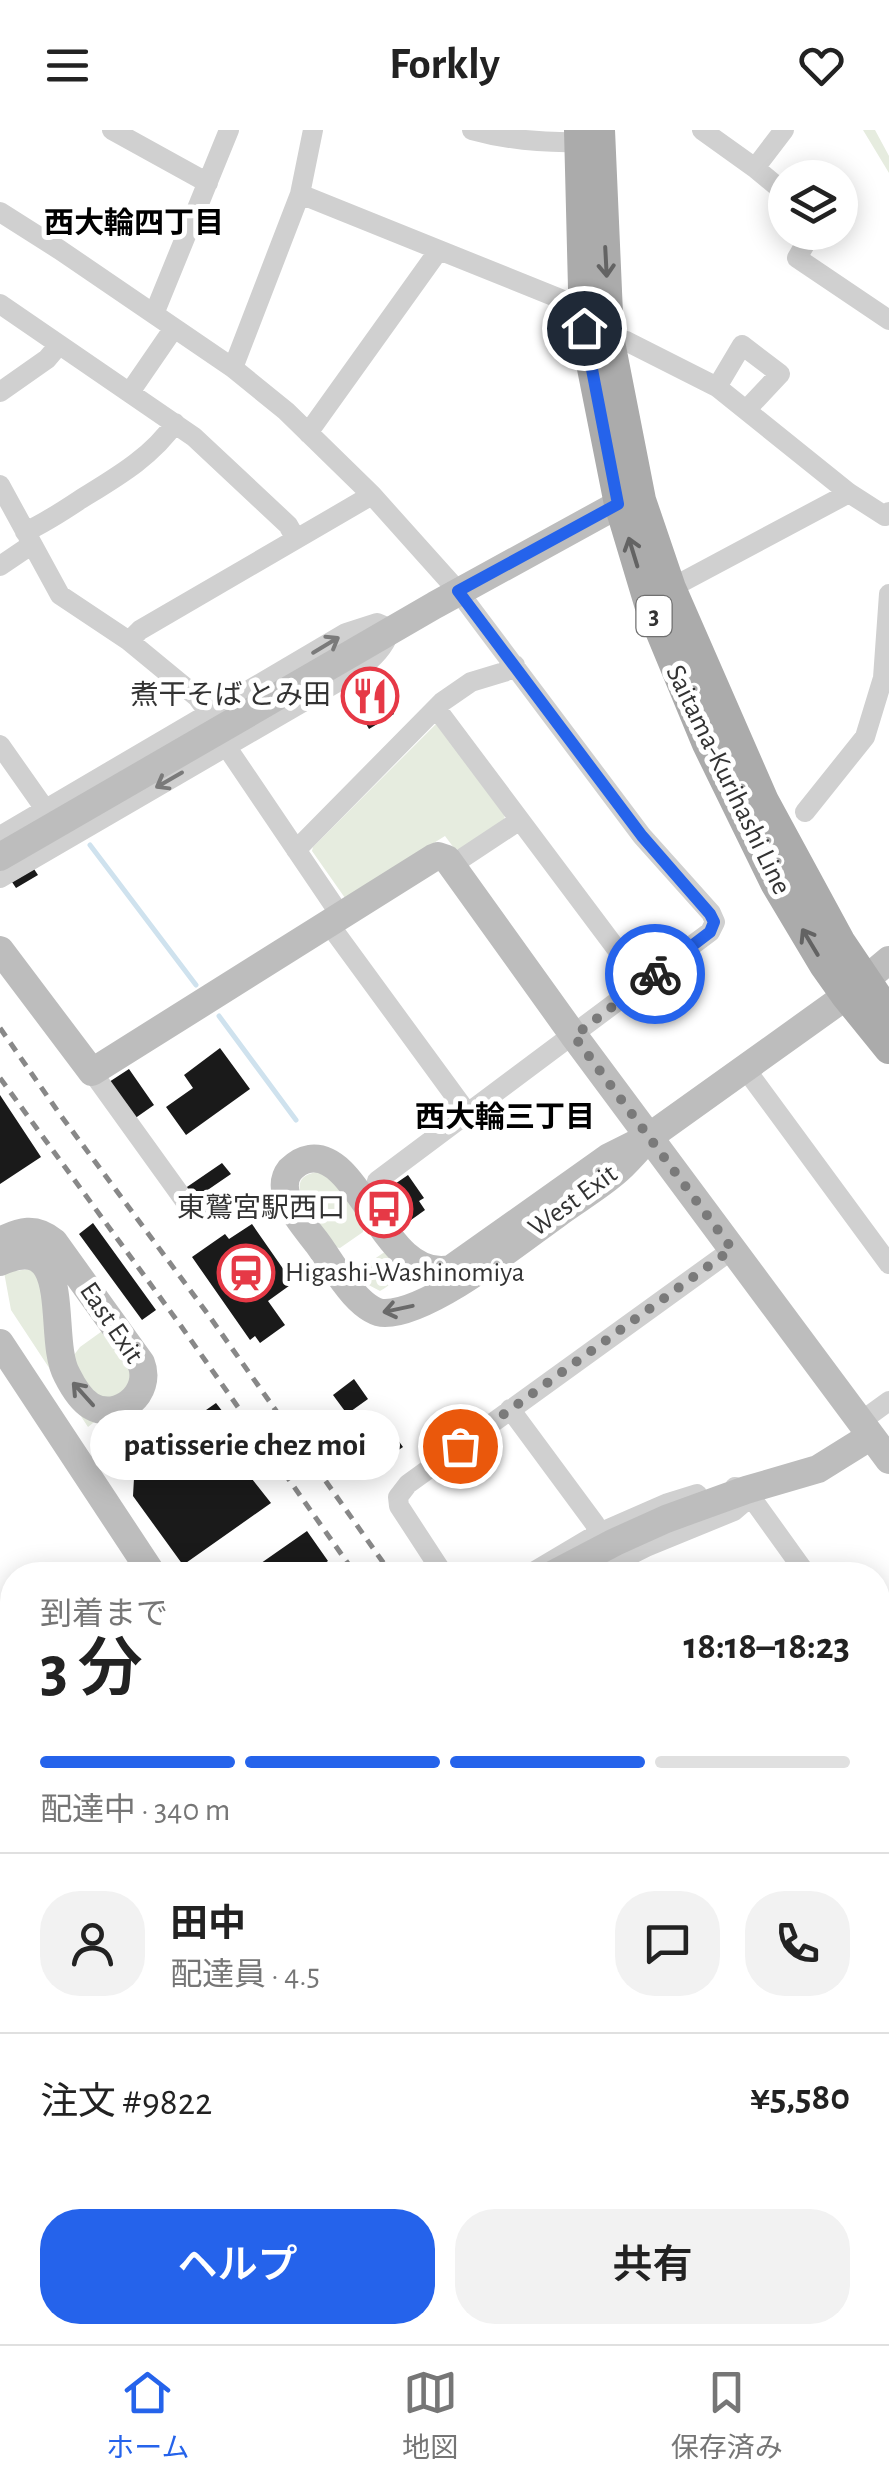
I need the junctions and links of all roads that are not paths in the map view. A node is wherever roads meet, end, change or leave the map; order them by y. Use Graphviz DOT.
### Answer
graph roads {
  1 [pos="112,130"];
  2 [pos="228,130"];
  3 [pos="313,130"];
  4 [pos="472,130"];
  5 [pos="702,130"];
  6 [pos="784,130"];
  7 [pos="586,134"];
  8 [pos="756,168"];
  9 [pos="768,178"];
  10 [pos="208,183"];
  11 [pos="300,194"];
  12 [pos="0,212"];
  13 [pos="439,250"];
  14 [pos="802,250"];
  15 [pos="0,304"];
  16 [pos="583,308"];
  17 [pos="154,314"];
  18 [pos="889,320"];
  19 [pos="174,328"];
  20 [pos="609,338"];
  21 [pos="58,346"];
  22 [pos="233,368"];
  23 [pos="716,387"];
  24 [pos="0,392"];
  25 [pos="130,392"];
  26 [pos="747,409"];
  27 [pos="175,423"];
  28 [pos="308,432"];
  29 [pos="0,485"];
  30 [pos="849,493"];
  31 [pos="372,495"];
  32 [pos="630,502"];
  33 [pos="889,513"];
  34 [pos="28,538"];
  35 [pos="296,540"];
  36 [pos="0,566"];
  37 [pos="671,588"];
  38 [pos="458,591"];
  39 [pos="889,594"];
  40 [pos="391,630"];
  41 [pos="130,640"];
  42 [pos="888,660"];
  43 [pos="515,665"];
  44 [pos="436,708"];
  45 [pos="210,715"];
  46 [pos="0,745"];
  47 [pos="226,746"];
  48 [pos="46,810"];
  49 [pos="804,812"];
  50 [pos="520,820"];
  51 [pos="0,836"];
  52 [pos="296,850"];
  53 [pos="0,856"];
  54 [pos="452,865"];
  55 [pos="0,878"];
  56 [pos="335,920"];
  57 [pos="0,950"];
  58 [pos="867,979"];
  59 [pos="642,983"];
  60 [pos="889,1014"];
  61 [pos="574,1036"];
  62 [pos="889,1049"];
  63 [pos="744,1067"];
  64 [pos="92,1072"];
  65 [pos="468,1114"];
  66 [pos="649,1137"];
  67 [pos="377,1181"];
  68 [pos="187,1204"];
  69 [pos="0,1241"];
  70 [pos="732,1249"];
  71 [pos="0,1262"];
  72 [pos="889,1264"];
  73 [pos="0,1343"];
  74 [pos="889,1400"];
  75 [pos="510,1408"];
  76 [pos="865,1429"];
  77 [pos="889,1460"];
  78 [pos="746,1490"];
  79 [pos="597,1534"];
  80 [pos="144,1562"];
  81 [pos="435,1562"];
  82 [pos="550,1562"];
  83 [pos="576,1562"];
  84 [pos="616,1562"];
  85 [pos="798,1562"];
  1 -- 10 [label="street"];
  2 -- 10 [label="street"];
  3 -- 11 [label="street"];
  4 -- 7 [label="street"];
  5 -- 8 [label="street"];
  6 -- 8 [label="street"];
  7 -- 16 [label="main road, Saitama-Kurihashi Line / 3"];
  7 -- 20 [label="main road, Saitama-Kurihashi Line / 3, one-way"];
  8 -- 9 [label="street"];
  10 -- 17 [label="street"];
  11 -- 13 [label="street"];
  11 -- 22 [label="street"];
  12 -- 17 [label="street"];
  13 -- 16 [label="street"];
  13 -- 28 [label="street"];
  14 -- 18 [label="street"];
  15 -- 21 [label="street"];
  16 -- 32 [label="main road, Saitama-Kurihashi Line / 3"];
  17 -- 19 [label="street"];
  19 -- 22 [label="street"];
  19 -- 25 [label="street"];
  20 -- 23 [label="street"];
  20 -- 32 [label="main road, Saitama-Kurihashi Line / 3"];
  21 -- 24 [label="street"];
  21 -- 25 [label="street"];
  22 -- 28 [label="street"];
  23 -- 26 [label="street"];
  23 -- 26 [label="street"];
  25 -- 27 [label="street"];
  26 -- 30 [label="street"];
  27 -- 34 [label="street"];
  27 -- 35 [label="street"];
  28 -- 31 [label="street"];
  29 -- 34 [label="street"];
  30 -- 33 [label="street"];
  30 -- 37 [label="street"];
  31 -- 35 [label="street"];
  31 -- 38 [label="street"];
  32 -- 37 [label="main road, Saitama-Kurihashi Line / 3"];
  32 -- 38 [label="street"];
  58 -- 32 [label="main road, Saitama-Kurihashi Line / 3, one-way"];
  34 -- 36 [label="street"];
  34 -- 41 [label="street"];
  35 -- 41 [label="street"];
  37 -- 58 [label="main road, Saitama-Kurihashi Line / 3"];
  38 -- 40 [label="street"];
  38 -- 43 [label="street"];
  39 -- 42 [label="street"];
  45 -- 40 [label="street, one-way"];
  40 -- 47 [label="street"];
  40 -- 53 [label="street"];
  41 -- 45 [label="street"];
  42 -- 49 [label="street"];
  43 -- 44 [label="street"];
  43 -- 59 [label="street"];
  44 -- 50 [label="street"];
  44 -- 52 [label="street"];
  45 -- 48 [label="street"];
  46 -- 48 [label="street"];
  47 -- 52 [label="street"];
  47 -- 55 [label="street, one-way"];
  48 -- 51 [label="street"];
  50 -- 54 [label="street"];
  50 -- 59 [label="street"];
  52 -- 56 [label="street"];
  54 -- 56 [label="street"];
  54 -- 61 [label="street"];
  56 -- 64 [label="street"];
  56 -- 65 [label="street"];
  57 -- 64 [label="street"];
  58 -- 60 [label="main road, Saitama-Kurihashi Line / 3"];
  58 -- 62 [label="main road, Saitama-Kurihashi Line / 3"];
  58 -- 63 [label="street"];
  59 -- 61 [label="street"];
  61 -- 65 [label="street"];
  61 -- 66 [label="street"];
  63 -- 66 [label="street"];
  63 -- 72 [label="street"];
  64 -- 68 [label="street"];
  65 -- 67 [label="street"];
  66 -- 66 [label="street, West Exit, one-way"];
  66 -- 70 [label="street"];
  69 -- 71 [label="street, East Exit, one-way"];
  70 -- 75 [label="street"];
  70 -- 76 [label="street"];
  73 -- 80 [label="street"];
  74 -- 76 [label="street"];
  75 -- 79 [label="street"];
  75 -- 81 [label="street"];
  76 -- 77 [label="street"];
  76 -- 78 [label="street"];
  78 -- 79 [label="street"];
  78 -- 83 [label="street"];
  78 -- 84 [label="street"];
  78 -- 85 [label="street"];
  79 -- 82 [label="street"];
}
